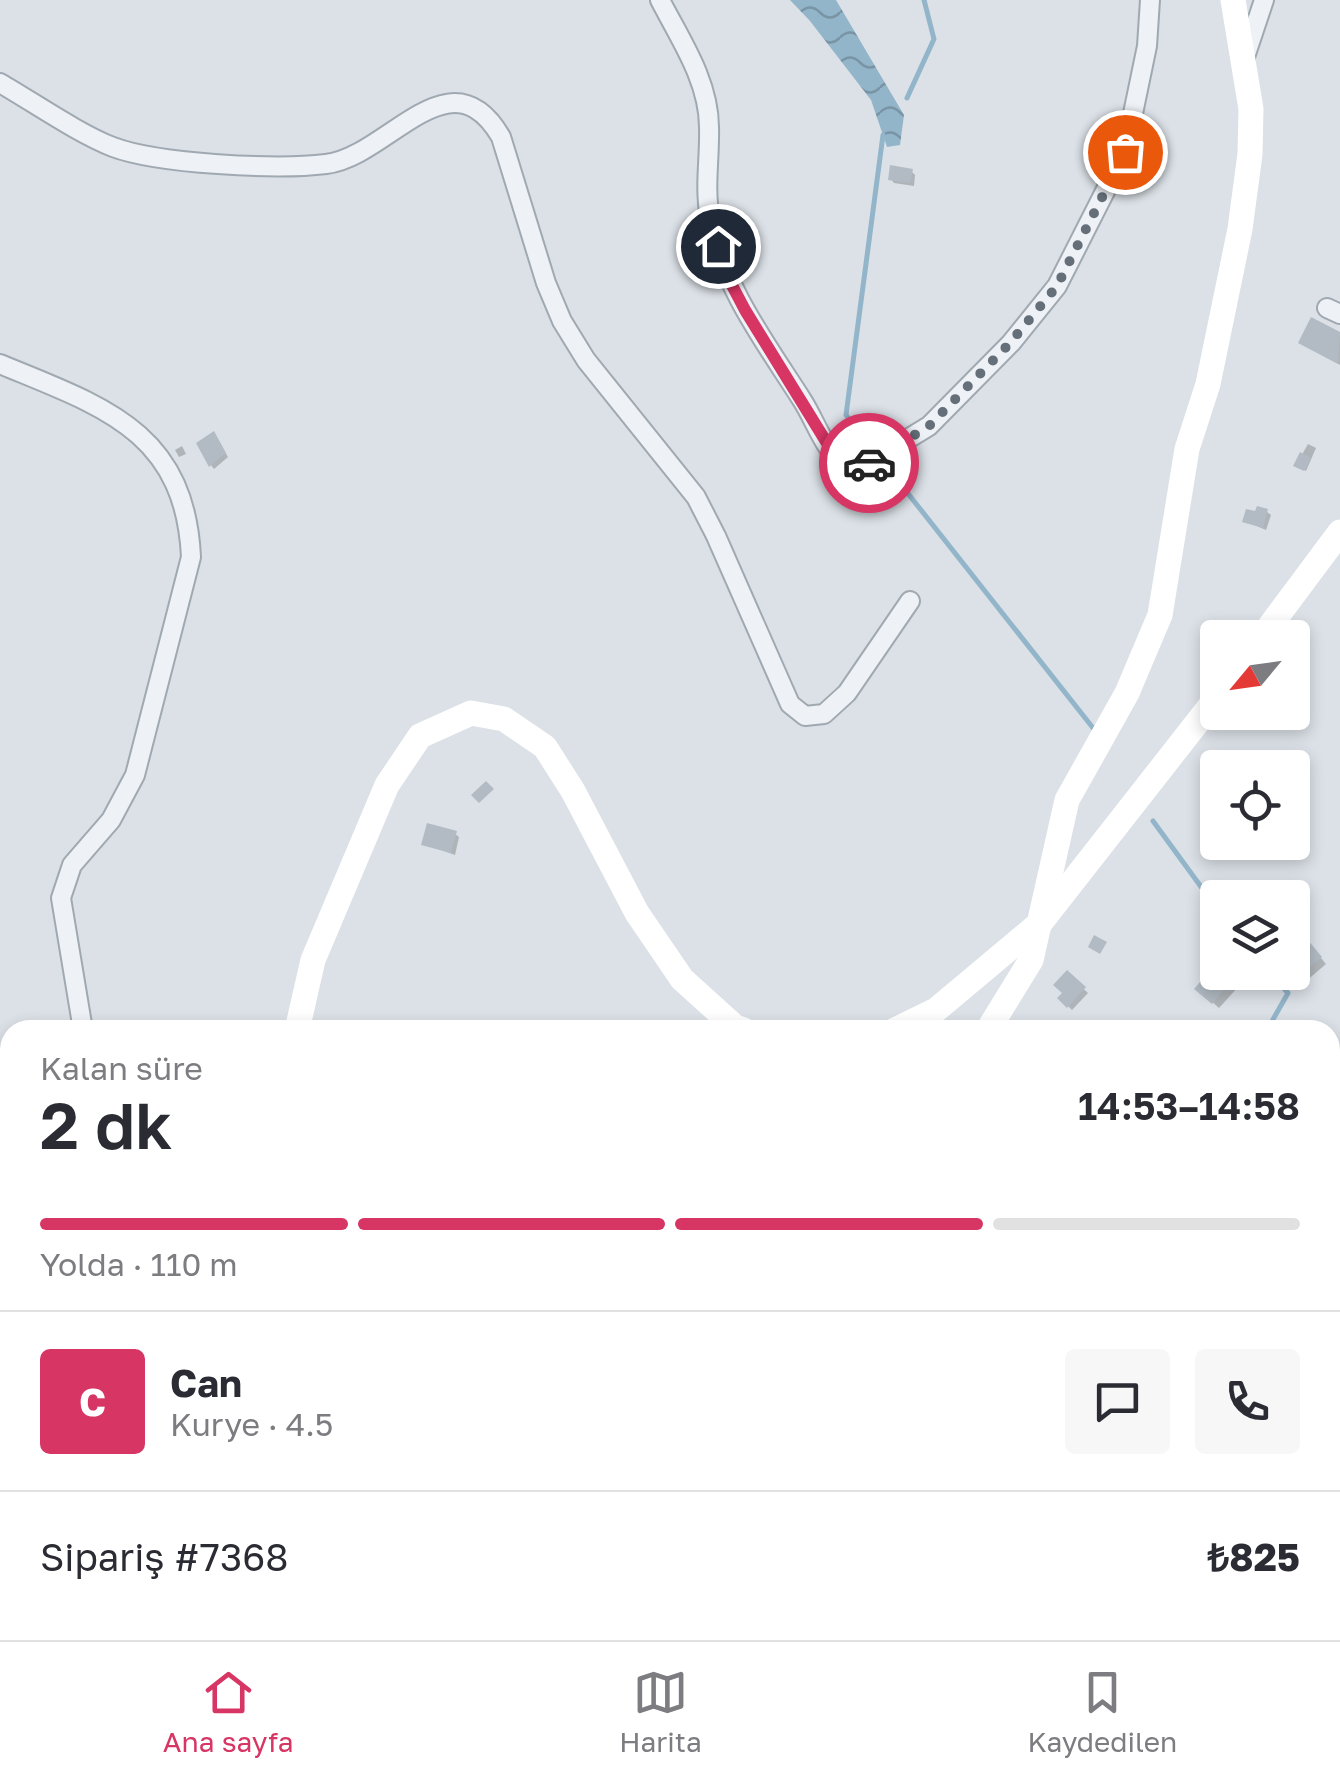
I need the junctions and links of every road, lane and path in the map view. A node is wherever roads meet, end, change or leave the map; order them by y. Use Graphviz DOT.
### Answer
graph roads {
  1 [pos="660,0"];
  2 [pos="1150,0"];
  3 [pos="1233,0"];
  4 [pos="1264,0"];
  5 [pos="1244,58"];
  6 [pos="0,84"];
  7 [pos="0,364"];
  8 [pos="1340,532"];
  9 [pos="910,601"];
  10 [pos="1274,620"];
  11 [pos="1200,719"];
  12 [pos="1041,922"];
  13 [pos="81,1020"];
  14 [pos="298,1020"];
  15 [pos="727,1020"];
  16 [pos="916,1020"];
  17 [pos="994,1020"];
  1 -- 2 [label="street"];
  3 -- 5 [label="main road"];
  4 -- 5 [label="street"];
  5 -- 12 [label="main road"];
  6 -- 9 [label="street"];
  7 -- 13 [label="street"];
  8 -- 10 [label="main road"];
  11 -- 12 [label="main road"];
  12 -- 16 [label="main road"];
  12 -- 17 [label="main road"];
  14 -- 15 [label="main road"];
}
